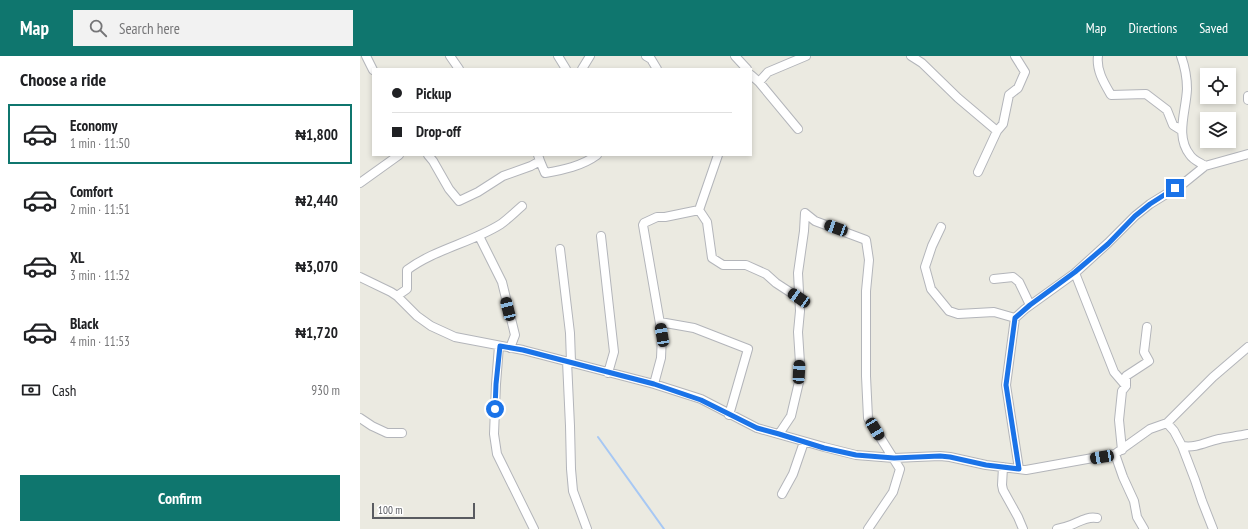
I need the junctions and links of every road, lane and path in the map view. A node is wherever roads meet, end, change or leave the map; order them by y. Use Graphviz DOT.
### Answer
graph roads {
  1 [pos="366,56"];
  2 [pos="450,56"];
  3 [pos="558,56"];
  4 [pos="590,56"];
  5 [pos="646,56"];
  6 [pos="735,56"];
  7 [pos="806,56"];
  8 [pos="911,56"];
  9 [pos="1015,56"];
  10 [pos="1098,56"];
  11 [pos="1181,56"];
  12 [pos="372,68"];
  13 [pos="459,68"];
  14 [pos="565,68"];
  15 [pos="583,68"];
  16 [pos="656,68"];
  17 [pos="745,68"];
  18 [pos="752,76"];
  19 [pos="759,82"];
  20 [pos="1248,96"];
  21 [pos="1248,100"];
  22 [pos="798,129"];
  23 [pos="1181,130"];
  24 [pos="997,131"];
  25 [pos="1248,154"];
  26 [pos="398,156"];
  27 [pos="429,156"];
  28 [pos="596,156"];
  29 [pos="718,156"];
  30 [pos="539,158"];
  31 [pos="1205,166"];
  32 [pos="978,172"];
  33 [pos="360,183"];
  34 [pos="522,206"];
  35 [pos="699,210"];
  36 [pos="941,227"];
  37 [pos="478,236"];
  38 [pos="601,236"];
  39 [pos="560,250"];
  40 [pos="1075,272"];
  41 [pos="360,277"];
  42 [pos="994,280"];
  43 [pos="397,296"];
  44 [pos="799,298"];
  45 [pos="1030,305"];
  46 [pos="1015,318"];
  47 [pos="660,322"];
  48 [pos="1147,327"];
  49 [pos="500,346"];
  50 [pos="1248,347"];
  51 [pos="510,348"];
  52 [pos="569,362"];
  53 [pos="608,373"];
  54 [pos="654,384"];
  55 [pos="1126,386"];
  56 [pos="729,415"];
  57 [pos="360,418"];
  58 [pos="1167,423"];
  59 [pos="402,433"];
  60 [pos="779,434"];
  61 [pos="1248,434"];
  62 [pos="804,442"];
  63 [pos="1182,446"];
  64 [pos="1118,452"];
  65 [pos="894,458"];
  66 [pos="1003,467"];
  67 [pos="1019,469"];
  68 [pos="782,494"];
  69 [pos="1097,518"];
  70 [pos="534,529"];
  71 [pos="587,529"];
  72 [pos="868,529"];
  73 [pos="1023,529"];
  74 [pos="1057,529"];
  75 [pos="1144,529"];
  76 [pos="1213,529"];
  1 -- 12 [label="street"];
  2 -- 13 [label="street"];
  3 -- 14 [label="street"];
  4 -- 15 [label="street"];
  5 -- 16 [label="street"];
  6 -- 17 [label="street"];
  7 -- 19 [label="street"];
  8 -- 24 [label="street"];
  9 -- 24 [label="street"];
  10 -- 23 [label="street"];
  11 -- 23 [label="street"];
  18 -- 19 [label="street"];
  19 -- 22 [label="street"];
  20 -- 21 [label="street"];
  23 -- 31 [label="street"];
  24 -- 32 [label="street"];
  25 -- 31 [label="street"];
  26 -- 33 [label="street"];
  27 -- 30 [label="street"];
  28 -- 30 [label="street"];
  29 -- 35 [label="street"];
  31 -- 40 [label="street"];
  34 -- 37 [label="street"];
  35 -- 44 [label="street"];
  35 -- 47 [label="street"];
  36 -- 46 [label="street"];
  37 -- 43 [label="street"];
  37 -- 51 [label="street"];
  38 -- 53 [label="street"];
  39 -- 52 [label="street"];
  40 -- 45 [label="street"];
  40 -- 55 [label="street"];
  41 -- 43 [label="street"];
  42 -- 45 [label="street"];
  43 -- 49 [label="street"];
  44 -- 60 [label="street"];
  44 -- 65 [label="street"];
  45 -- 46 [label="street"];
  46 -- 67 [label="street"];
  47 -- 54 [label="street"];
  47 -- 56 [label="street"];
  48 -- 55 [label="street"];
  49 -- 51 [label="street"];
  49 -- 70 [label="street"];
  50 -- 58 [label="street"];
  51 -- 52 [label="street"];
  52 -- 53 [label="street"];
  52 -- 71 [label="street"];
  53 -- 54 [label="street"];
  54 -- 56 [label="street"];
  55 -- 64 [label="street"];
  56 -- 60 [label="street"];
  57 -- 59 [label="street"];
  58 -- 63 [label="street"];
  58 -- 64 [label="street"];
  60 -- 62 [label="street"];
  61 -- 63 [label="street"];
  62 -- 65 [label="street"];
  62 -- 68 [label="street"];
  63 -- 76 [label="street"];
  64 -- 67 [label="street"];
  64 -- 75 [label="street"];
  65 -- 66 [label="street"];
  65 -- 72 [label="street"];
  66 -- 67 [label="street"];
  66 -- 73 [label="street"];
  69 -- 74 [label="street"];
}
